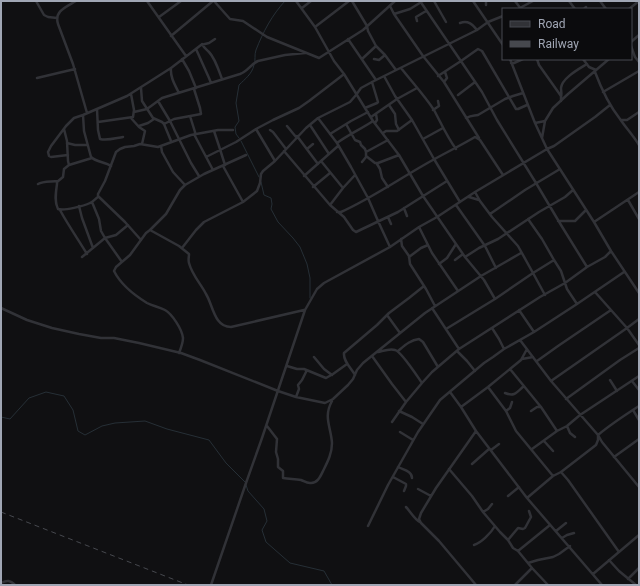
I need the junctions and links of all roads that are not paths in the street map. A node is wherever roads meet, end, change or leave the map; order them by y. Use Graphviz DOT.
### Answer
graph roads {
  1 [pos="36,1"];
  2 [pos="76,1"];
  3 [pos="147,1"];
  4 [pos="181,1"];
  5 [pos="214,1"];
  6 [pos="296,1"];
  7 [pos="311,1"];
  8 [pos="349,1"];
  9 [pos="352,1"];
  10 [pos="395,1"];
  11 [pos="421,1"];
  12 [pos="434,1"];
  13 [pos="473,1"];
  14 [pos="533,1"];
  15 [pos="639,1"];
  16 [pos="390,6"];
  17 [pos="302,8"];
  18 [pos="522,8"];
  19 [pos="630,8"];
  20 [pos="426,12"];
  21 [pos="394,14"];
  22 [pos="502,16"];
  23 [pos="57,18"];
  24 [pos="159,18"];
  25 [pos="417,21"];
  26 [pos="446,22"];
  27 [pos="488,22"];
  28 [pos="460,23"];
  29 [pos="367,26"];
  30 [pos="315,27"];
  31 [pos="477,30"];
  32 [pos="171,36"];
  33 [pos="215,39"];
  34 [pos="348,39"];
  35 [pos="450,43"];
  36 [pos="502,43"];
  37 [pos="202,44"];
  38 [pos="376,46"];
  39 [pos="632,48"];
  40 [pos="196,49"];
  41 [pos="306,52"];
  42 [pos="329,52"];
  43 [pos="385,55"];
  44 [pos="186,56"];
  45 [pos="423,56"];
  46 [pos="182,59"];
  47 [pos="362,59"];
  48 [pos="374,59"];
  49 [pos="510,60"];
  50 [pos="521,60"];
  51 [pos="537,60"];
  52 [pos="584,60"];
  53 [pos="606,60"];
  54 [pos="461,61"];
  55 [pos="639,62"];
  56 [pos="511,63"];
  57 [pos="587,64"];
  58 [pos="171,68"];
  59 [pos="401,68"];
  60 [pos="75,70"];
  61 [pos="396,70"];
  62 [pos="595,71"];
  63 [pos="639,71"];
  64 [pos="445,72"];
  65 [pos="344,74"];
  66 [pos="384,76"];
  67 [pos="438,76"];
  68 [pos="37,78"];
  69 [pos="222,79"];
  70 [pos="376,80"];
  71 [pos="372,82"];
  72 [pos="444,82"];
  73 [pos="475,82"];
  74 [pos="211,83"];
  75 [pos="141,87"];
  76 [pos="195,88"];
  77 [pos="352,88"];
  78 [pos="361,88"];
  79 [pos="417,88"];
  80 [pos="603,92"];
  81 [pos="179,93"];
  82 [pos="523,93"];
  83 [pos="131,94"];
  84 [pos="356,95"];
  85 [pos="458,95"];
  86 [pos="509,98"];
  87 [pos="562,98"];
  88 [pos="397,99"];
  89 [pos="158,101"];
  90 [pos="438,101"];
  91 [pos="390,105"];
  92 [pos="527,105"];
  93 [pos="610,105"];
  94 [pos="491,107"];
  95 [pos="365,108"];
  96 [pos="97,109"];
  97 [pos="147,109"];
  98 [pos="433,110"];
  99 [pos="134,112"];
  100 [pos="368,112"];
  101 [pos="639,112"];
  102 [pos="87,113"];
  103 [pos="376,114"];
  104 [pos="83,115"];
  105 [pos="190,116"];
  106 [pos="131,117"];
  107 [pos="371,117"];
  108 [pos="154,118"];
  109 [pos="318,118"];
  110 [pos="466,118"];
  111 [pos="412,120"];
  112 [pos="620,120"];
  113 [pos="170,121"];
  114 [pos="98,122"];
  115 [pos="374,122"];
  116 [pos="545,122"];
  117 [pos="535,123"];
  118 [pos="164,124"];
  119 [pos="346,124"];
  120 [pos="310,125"];
  121 [pos="139,126"];
  122 [pos="287,126"];
  123 [pos="256,128"];
  124 [pos="443,128"];
  125 [pos="64,129"];
  126 [pos="233,130"];
  127 [pos="270,130"];
  128 [pos="399,130"];
  129 [pos="214,131"];
  130 [pos="383,133"];
  131 [pos="476,133"];
  132 [pos="195,134"];
  133 [pos="330,134"];
  134 [pos="351,134"];
  135 [pos="123,137"];
  136 [pos="297,137"];
  137 [pos="475,137"];
  138 [pos="542,138"];
  139 [pos="423,139"];
  140 [pos="179,140"];
  141 [pos="388,140"];
  142 [pos="480,140"];
  143 [pos="171,142"];
  144 [pos="67,143"];
  145 [pos="142,144"];
  146 [pos="313,144"];
  147 [pos="87,145"];
  148 [pos="338,145"];
  149 [pos="639,145"];
  150 [pos="161,146"];
  151 [pos="547,148"];
  152 [pos="307,149"];
  153 [pos="456,149"];
  154 [pos="220,150"];
  155 [pos="285,150"];
  156 [pos="329,154"];
  157 [pos="366,154"];
  158 [pos="68,155"];
  159 [pos="246,155"];
  160 [pos="399,155"];
  161 [pos="206,157"];
  162 [pos="92,158"];
  163 [pos="434,159"];
  164 [pos="275,161"];
  165 [pos="321,161"];
  166 [pos="362,162"];
  167 [pos="377,163"];
  168 [pos="524,163"];
  169 [pos="318,164"];
  170 [pos="69,165"];
  171 [pos="224,165"];
  172 [pos="111,166"];
  173 [pos="560,169"];
  174 [pos="213,170"];
  175 [pos="330,173"];
  176 [pos="410,173"];
  177 [pos="355,174"];
  178 [pos="503,175"];
  179 [pos="199,176"];
  180 [pos="304,176"];
  181 [pos="58,181"];
  182 [pos="447,181"];
  183 [pos="536,183"];
  184 [pos="38,184"];
  185 [pos="185,185"];
  186 [pos="388,186"];
  187 [pos="313,187"];
  188 [pos="343,188"];
  189 [pos="573,190"];
  190 [pos="475,192"];
  191 [pos="639,192"];
  192 [pos="98,196"];
  193 [pos="423,196"];
  194 [pos="469,197"];
  195 [pos="368,198"];
  196 [pos="628,200"];
  197 [pos="480,201"];
  198 [pos="92,202"];
  199 [pos="243,202"];
  200 [pos="460,202"];
  201 [pos="330,205"];
  202 [pos="456,205"];
  203 [pos="79,206"];
  204 [pos="549,206"];
  205 [pos="404,208"];
  206 [pos="59,210"];
  207 [pos="586,210"];
  208 [pos="337,212"];
  209 [pos="490,214"];
  210 [pos="407,216"];
  211 [pos="388,217"];
  212 [pos="437,217"];
  213 [pos="528,219"];
  214 [pos="639,219"];
  215 [pos="378,221"];
  216 [pos="558,221"];
  217 [pos="594,222"];
  218 [pos="392,224"];
  219 [pos="128,225"];
  220 [pos="419,227"];
  221 [pos="150,230"];
  222 [pos="506,233"];
  223 [pos="104,238"];
  224 [pos="400,239"];
  225 [pos="141,240"];
  226 [pos="456,244"];
  227 [pos="428,245"];
  228 [pos="485,246"];
  229 [pos="390,247"];
  230 [pos="93,248"];
  231 [pos="182,248"];
  232 [pos="611,251"];
  233 [pos="521,252"];
  234 [pos="87,254"];
  235 [pos="464,256"];
  236 [pos="82,257"];
  237 [pos="409,257"];
  238 [pos="455,260"];
  239 [pos="554,260"];
  240 [pos="122,262"];
  241 [pos="584,262"];
  242 [pos="593,263"];
  243 [pos="439,264"];
  244 [pos="587,267"];
  245 [pos="496,268"];
  246 [pos="624,272"];
  247 [pos="533,273"];
  248 [pos="481,276"];
  249 [pos="565,283"];
  250 [pos="424,286"];
  251 [pos="458,291"];
  252 [pos="595,292"];
  253 [pos="639,293"];
  254 [pos="545,294"];
  255 [pos="495,298"];
  256 [pos="577,304"];
  257 [pos="434,307"];
  258 [pos="1,308"];
  259 [pos="305,310"];
  260 [pos="519,310"];
  261 [pos="611,310"];
  262 [pos="387,315"];
  263 [pos="639,318"];
  264 [pos="492,328"];
  265 [pos="627,328"];
  266 [pos="446,329"];
  267 [pos="534,332"];
  268 [pos="400,333"];
  269 [pos="520,340"];
  270 [pos="639,346"];
  271 [pos="504,349"];
  272 [pos="527,349"];
  273 [pos="458,350"];
  274 [pos="398,351"];
  275 [pos="376,352"];
  276 [pos="179,353"];
  277 [pos="372,356"];
  278 [pos="314,357"];
  279 [pos="533,357"];
  280 [pos="522,360"];
  281 [pos="537,361"];
  282 [pos="347,364"];
  283 [pos="287,366"];
  284 [pos="438,367"];
  285 [pos="307,370"];
  286 [pos="510,370"];
  287 [pos="474,371"];
  288 [pos="332,375"];
  289 [pos="355,375"];
  290 [pos="639,376"];
  291 [pos="610,380"];
  292 [pos="551,381"];
  293 [pos="632,381"];
  294 [pos="422,383"];
  295 [pos="524,386"];
  296 [pos="488,387"];
  297 [pos="639,390"];
  298 [pos="617,391"];
  299 [pos="278,392"];
  300 [pos="450,392"];
  301 [pos="505,393"];
  302 [pos="296,397"];
  303 [pos="333,399"];
  304 [pos="566,399"];
  305 [pos="406,402"];
  306 [pos="512,402"];
  307 [pos="639,406"];
  308 [pos="461,407"];
  309 [pos="541,407"];
  310 [pos="633,410"];
  311 [pos="400,411"];
  312 [pos="531,411"];
  313 [pos="506,412"];
  314 [pos="580,415"];
  315 [pos="639,420"];
  316 [pos="392,422"];
  317 [pos="423,424"];
  318 [pos="266,426"];
  319 [pos="567,426"];
  320 [pos="476,431"];
  321 [pos="557,431"];
  322 [pos="400,432"];
  323 [pos="598,435"];
  324 [pos="575,437"];
  325 [pos="639,439"];
  326 [pos="413,440"];
  327 [pos="544,441"];
  328 [pos="602,442"];
  329 [pos="597,443"];
  330 [pos="499,444"];
  331 [pos="532,449"];
  332 [pos="490,450"];
  333 [pos="552,451"];
  334 [pos="614,457"];
  335 [pos="472,464"];
  336 [pos="398,467"];
  337 [pos="449,469"];
  338 [pos="561,472"];
  339 [pos="553,476"];
  340 [pos="393,477"];
  341 [pos="412,478"];
  342 [pos="519,487"];
  343 [pos="639,487"];
  344 [pos="418,489"];
  345 [pos="404,491"];
  346 [pos="431,496"];
  347 [pos="508,496"];
  348 [pos="527,498"];
  349 [pos="492,504"];
  350 [pos="406,507"];
  351 [pos="529,511"];
  352 [pos="483,512"];
  353 [pos="421,522"];
  354 [pos="566,523"];
  355 [pos="550,525"];
  356 [pos="368,526"];
  357 [pos="496,526"];
  358 [pos="556,531"];
  359 [pos="574,534"];
  360 [pos="639,535"];
  361 [pos="562,538"];
  362 [pos="508,540"];
  363 [pos="474,545"];
  364 [pos="570,546"];
  365 [pos="518,552"];
  366 [pos="619,552"];
  367 [pos="609,560"];
  368 [pos="528,563"];
  369 [pos="532,568"];
  370 [pos="639,568"];
  371 [pos="593,574"];
  372 [pos="628,579"];
  373 [pos="1,583"];
  374 [pos="15,585"];
  375 [pos="211,585"];
  376 [pos="476,585"];
  377 [pos="515,585"];
  378 [pos="548,585"];
  379 [pos="602,585"];
  380 [pos="636,585"];
  1 -- 23 [label="street"];
  2 -- 23 [label="street"];
  3 -- 24 [label="street"];
  4 -- 24 [label="street"];
  5 -- 32 [label="street"];
  5 -- 41 [label="street"];
  6 -- 17 [label="street"];
  7 -- 17 [label="street"];
  8 -- 30 [label="street"];
  9 -- 29 [label="street"];
  10 -- 16 [label="street"];
  11 -- 20 [label="street"];
  11 -- 21 [label="street"];
  12 -- 26 [label="street"];
  13 -- 27 [label="street"];
  14 -- 18 [label="street"];
  15 -- 19 [label="street"];
  16 -- 21 [label="street"];
  16 -- 29 [label="street"];
  17 -- 30 [label="street"];
  20 -- 25 [label="street"];
  20 -- 35 [label="street"];
  21 -- 45 [label="street"];
  22 -- 27 [label="street"];
  23 -- 60 [label="street"];
  24 -- 32 [label="street"];
  27 -- 31 [label="street"];
  27 -- 36 [label="street"];
  28 -- 31 [label="street"];
  29 -- 34 [label="street"];
  29 -- 38 [label="street"];
  30 -- 42 [label="street"];
  31 -- 35 [label="street"];
  32 -- 44 [label="street"];
  33 -- 37 [label="street"];
  34 -- 42 [label="street"];
  34 -- 47 [label="street"];
  35 -- 45 [label="street"];
  35 -- 54 [label="street"];
  37 -- 40 [label="street"];
  37 -- 69 [label="street"];
  38 -- 43 [label="street"];
  38 -- 47 [label="street"];
  39 -- 55 [label="street"];
  40 -- 44 [label="street"];
  40 -- 74 [label="street"];
  41 -- 42 [label="street"];
  41 -- 69 [label="street"];
  42 -- 65 [label="street"];
  43 -- 48 [label="street"];
  43 -- 61 [label="street"];
  44 -- 46 [label="street"];
  45 -- 59 [label="street"];
  45 -- 67 [label="street"];
  46 -- 58 [label="street"];
  46 -- 76 [label="street"];
  47 -- 70 [label="street"];
  49 -- 56 [label="street"];
  50 -- 56 [label="street"];
  51 -- 87 [label="street"];
  52 -- 57 [label="street"];
  53 -- 62 [label="street"];
  54 -- 64 [label="street"];
  54 -- 73 [label="street"];
  54 -- 86 [label="street"];
  56 -- 82 [label="street"];
  57 -- 62 [label="street"];
  57 -- 87 [label="street"];
  58 -- 75 [label="street"];
  58 -- 81 [label="street"];
  59 -- 61 [label="street"];
  59 -- 79 [label="street"];
  60 -- 68 [label="street"];
  60 -- 102 [label="street"];
  61 -- 66 [label="street"];
  62 -- 80 [label="street"];
  62 -- 87 [label="street"];
  63 -- 80 [label="street"];
  64 -- 67 [label="street"];
  64 -- 72 [label="street"];
  65 -- 77 [label="street"];
  65 -- 123 [label="street"];
  66 -- 70 [label="street"];
  66 -- 88 [label="street"];
  67 -- 72 [label="street"];
  69 -- 74 [label="street"];
  70 -- 71 [label="street"];
  71 -- 78 [label="street"];
  71 -- 95 [label="street"];
  72 -- 110 [label="street"];
  73 -- 85 [label="street"];
  73 -- 94 [label="street"];
  74 -- 76 [label="street"];
  75 -- 83 [label="street"];
  75 -- 97 [label="street"];
  76 -- 81 [label="street"];
  76 -- 105 [label="street"];
  77 -- 78 [label="street"];
  77 -- 84 [label="street"];
  78 -- 84 [label="street"];
  79 -- 88 [label="street"];
  79 -- 98 [label="street"];
  80 -- 93 [label="street"];
  81 -- 89 [label="street"];
  82 -- 86 [label="street"];
  82 -- 92 [label="street"];
  83 -- 96 [label="street"];
  83 -- 99 [label="street"];
  84 -- 95 [label="street"];
  84 -- 109 [label="street"];
  86 -- 92 [label="street"];
  86 -- 94 [label="street"];
  87 -- 116 [label="street"];
  88 -- 91 [label="street"];
  88 -- 111 [label="street"];
  89 -- 97 [label="street"];
  89 -- 113 [label="street"];
  90 -- 98 [label="street"];
  91 -- 103 [label="street"];
  91 -- 128 [label="street"];
  92 -- 117 [label="street"];
  93 -- 112 [label="street"];
  93 -- 151 [label="street"];
  94 -- 110 [label="street"];
  94 -- 168 [label="street"];
  95 -- 100 [label="street"];
  96 -- 102 [label="street"];
  96 -- 114 [label="street"];
  97 -- 99 [label="street"];
  97 -- 108 [label="street"];
  98 -- 124 [label="street"];
  99 -- 106 [label="street"];
  100 -- 107 [label="street"];
  100 -- 119 [label="street"];
  101 -- 112 [label="street"];
  102 -- 104 [label="street"];
  103 -- 107 [label="street"];
  103 -- 115 [label="street"];
  104 -- 125 [label="street"];
  104 -- 147 [label="street"];
  105 -- 113 [label="street"];
  105 -- 132 [label="street"];
  106 -- 114 [label="street"];
  106 -- 121 [label="street"];
  107 -- 115 [label="street"];
  108 -- 118 [label="street"];
  108 -- 121 [label="street"];
  109 -- 120 [label="street"];
  109 -- 133 [label="street"];
  110 -- 131 [label="street"];
  111 -- 128 [label="street"];
  111 -- 139 [label="street"];
  112 -- 149 [label="street"];
  113 -- 118 [label="street"];
  113 -- 140 [label="street"];
  114 -- 135 [label="street"];
  115 -- 130 [label="street"];
  115 -- 134 [label="street"];
  116 -- 117 [label="street"];
  116 -- 138 [label="street"];
  117 -- 138 [label="street"];
  118 -- 143 [label="street"];
  119 -- 133 [label="street"];
  119 -- 134 [label="street"];
  120 -- 136 [label="street"];
  120 -- 156 [label="street"];
  121 -- 145 [label="street"];
  122 -- 136 [label="street"];
  123 -- 154 [label="street"];
  123 -- 164 [label="street"];
  124 -- 139 [label="street"];
  124 -- 153 [label="street"];
  125 -- 144 [label="street"];
  125 -- 158 [label="street"];
  126 -- 129 [label="street"];
  127 -- 155 [label="street"];
  128 -- 130 [label="street"];
  129 -- 132 [label="street"];
  129 -- 154 [label="street"];
  130 -- 141 [label="street"];
  131 -- 137 [label="street"];
  131 -- 142 [label="street"];
  132 -- 140 [label="street"];
  132 -- 161 [label="street"];
  133 -- 148 [label="street"];
  134 -- 148 [label="street"];
  134 -- 157 [label="street"];
  136 -- 152 [label="street"];
  136 -- 155 [label="street"];
  137 -- 142 [label="street"];
  137 -- 153 [label="street"];
  138 -- 151 [label="street"];
  139 -- 163 [label="street"];
  140 -- 143 [label="street"];
  140 -- 179 [label="street"];
  141 -- 157 [label="street"];
  141 -- 160 [label="street"];
  142 -- 178 [label="street"];
  143 -- 150 [label="street"];
  144 -- 147 [label="street"];
  144 -- 158 [label="street"];
  145 -- 150 [label="street"];
  145 -- 172 [label="street"];
  146 -- 152 [label="street"];
  147 -- 162 [label="street"];
  148 -- 156 [label="street"];
  148 -- 177 [label="street"];
  150 -- 185 [label="street"];
  151 -- 168 [label="street"];
  151 -- 173 [label="street"];
  152 -- 169 [label="street"];
  153 -- 163 [label="street"];
  154 -- 161 [label="street"];
  154 -- 171 [label="street"];
  155 -- 164 [label="street"];
  155 -- 180 [label="street"];
  156 -- 165 [label="street"];
  157 -- 166 [label="street"];
  157 -- 167 [label="street"];
  158 -- 170 [label="street"];
  159 -- 171 [label="street"];
  160 -- 167 [label="street"];
  160 -- 176 [label="street"];
  161 -- 174 [label="street"];
  162 -- 170 [label="street"];
  162 -- 172 [label="street"];
  163 -- 176 [label="street"];
  163 -- 182 [label="street"];
  164 -- 199 [label="street"];
  165 -- 169 [label="street"];
  165 -- 175 [label="street"];
  167 -- 186 [label="street"];
  168 -- 178 [label="street"];
  168 -- 183 [label="street"];
  169 -- 180 [label="street"];
  170 -- 181 [label="street"];
  171 -- 174 [label="street"];
  171 -- 199 [label="street"];
  172 -- 192 [label="street"];
  173 -- 183 [label="street"];
  173 -- 189 [label="street"];
  174 -- 179 [label="street"];
  175 -- 187 [label="street"];
  175 -- 188 [label="street"];
  176 -- 186 [label="street"];
  176 -- 193 [label="street"];
  177 -- 188 [label="street"];
  177 -- 195 [label="street"];
  178 -- 190 [label="street"];
  179 -- 185 [label="street"];
  180 -- 187 [label="street"];
  181 -- 184 [label="street"];
  181 -- 206 [label="street"];
  182 -- 193 [label="street"];
  182 -- 200 [label="street"];
  183 -- 204 [label="street"];
  183 -- 209 [label="street"];
  185 -- 221 [label="street"];
  186 -- 195 [label="street"];
  187 -- 201 [label="street"];
  188 -- 201 [label="street"];
  189 -- 204 [label="street"];
  189 -- 207 [label="street"];
  190 -- 194 [label="street"];
  190 -- 197 [label="street"];
  191 -- 196 [label="street"];
  192 -- 198 [label="street"];
  192 -- 219 [label="street"];
  193 -- 205 [label="street"];
  193 -- 212 [label="street"];
  194 -- 197 [label="street"];
  194 -- 200 [label="street"];
  195 -- 208 [label="street"];
  195 -- 215 [label="street"];
  196 -- 214 [label="street"];
  196 -- 217 [label="street"];
  197 -- 209 [label="street"];
  198 -- 203 [label="street"];
  198 -- 223 [label="street"];
  199 -- 231 [label="street"];
  200 -- 202 [label="street"];
  201 -- 208 [label="street"];
  202 -- 212 [label="street"];
  202 -- 228 [label="street"];
  203 -- 206 [label="street"];
  203 -- 230 [label="street"];
  204 -- 213 [label="street"];
  204 -- 216 [label="street"];
  205 -- 210 [label="street"];
  205 -- 211 [label="street"];
  206 -- 234 [label="street"];
  207 -- 216 [label="street"];
  207 -- 217 [label="street"];
  208 -- 215 [label="street"];
  209 -- 222 [label="street"];
  211 -- 215 [label="street"];
  211 -- 218 [label="street"];
  212 -- 220 [label="street"];
  212 -- 226 [label="street"];
  213 -- 222 [label="street"];
  213 -- 239 [label="street"];
  215 -- 229 [label="street"];
  216 -- 241 [label="street"];
  217 -- 232 [label="street"];
  219 -- 223 [label="street"];
  219 -- 225 [label="street"];
  220 -- 224 [label="street"];
  220 -- 227 [label="street"];
  221 -- 225 [label="street"];
  221 -- 231 [label="street"];
  222 -- 228 [label="street"];
  222 -- 233 [label="street"];
  223 -- 230 [label="street"];
  223 -- 240 [label="street"];
  224 -- 229 [label="street"];
  224 -- 237 [label="street"];
  225 -- 240 [label="street"];
  226 -- 235 [label="street"];
  226 -- 243 [label="street"];
  227 -- 237 [label="street"];
  227 -- 243 [label="street"];
  228 -- 235 [label="street"];
  228 -- 245 [label="street"];
  229 -- 259 [label="street"];
  230 -- 234 [label="street"];
  231 -- 259 [label="street"];
  232 -- 242 [label="street"];
  232 -- 246 [label="street"];
  233 -- 245 [label="street"];
  233 -- 247 [label="street"];
  234 -- 236 [label="street"];
  235 -- 238 [label="street"];
  235 -- 248 [label="street"];
  237 -- 250 [label="street"];
  239 -- 247 [label="street"];
  239 -- 249 [label="street"];
  240 -- 276 [label="street"];
  241 -- 242 [label="street"];
  241 -- 244 [label="street"];
  242 -- 244 [label="street"];
  243 -- 251 [label="street"];
  244 -- 249 [label="street"];
  245 -- 248 [label="street"];
  246 -- 252 [label="street"];
  246 -- 253 [label="street"];
  247 -- 254 [label="street"];
  247 -- 255 [label="street"];
  248 -- 251 [label="street"];
  248 -- 255 [label="street"];
  249 -- 254 [label="street"];
  249 -- 256 [label="street"];
  250 -- 257 [label="street"];
  250 -- 262 [label="street"];
  251 -- 257 [label="street"];
  252 -- 256 [label="street"];
  252 -- 261 [label="street"];
  254 -- 260 [label="street"];
  255 -- 266 [label="street"];
  256 -- 267 [label="street"];
  257 -- 266 [label="street"];
  257 -- 268 [label="street"];
  258 -- 276 [label="street"];
  259 -- 283 [label="street"];
  260 -- 264 [label="street"];
  260 -- 267 [label="street"];
  261 -- 265 [label="street"];
  261 -- 281 [label="street"];
  262 -- 268 [label="street"];
  262 -- 282 [label="street"];
  263 -- 265 [label="street"];
  264 -- 271 [label="street"];
  264 -- 273 [label="street"];
  265 -- 270 [label="street"];
  265 -- 292 [label="street"];
  266 -- 273 [label="street"];
  267 -- 269 [label="street"];
  268 -- 275 [label="street"];
  269 -- 271 [label="street"];
  269 -- 272 [label="street"];
  270 -- 304 [label="street"];
  271 -- 287 [label="street"];
  272 -- 279 [label="street"];
  272 -- 280 [label="street"];
  273 -- 284 [label="street"];
  273 -- 287 [label="street"];
  274 -- 275 [label="street"];
  274 -- 284 [label="street"];
  274 -- 294 [label="street"];
  275 -- 277 [label="street"];
  276 -- 299 [label="street"];
  277 -- 289 [label="street"];
  277 -- 305 [label="street"];
  278 -- 288 [label="street"];
  279 -- 280 [label="street"];
  279 -- 281 [label="street"];
  280 -- 286 [label="street"];
  281 -- 292 [label="street"];
  282 -- 288 [label="street"];
  282 -- 289 [label="street"];
  283 -- 285 [label="street"];
  283 -- 299 [label="street"];
  284 -- 294 [label="street"];
  285 -- 288 [label="street"];
  285 -- 302 [label="street"];
  286 -- 295 [label="street"];
  286 -- 296 [label="street"];
  287 -- 300 [label="street"];
  289 -- 303 [label="street"];
  290 -- 293 [label="street"];
  291 -- 298 [label="street"];
  292 -- 304 [label="street"];
  293 -- 297 [label="street"];
  293 -- 298 [label="street"];
  294 -- 305 [label="street"];
  295 -- 301 [label="street"];
  295 -- 309 [label="street"];
  296 -- 308 [label="street"];
  296 -- 313 [label="street"];
  298 -- 314 [label="street"];
  299 -- 302 [label="street"];
  299 -- 318 [label="street"];
  300 -- 308 [label="street"];
  300 -- 317 [label="street"];
  302 -- 303 [label="street"];
  303 -- 318 [label="street"];
  304 -- 314 [label="street"];
  305 -- 311 [label="street"];
  306 -- 313 [label="street"];
  307 -- 310 [label="street"];
  308 -- 320 [label="street"];
  309 -- 312 [label="street"];
  309 -- 321 [label="street"];
  310 -- 315 [label="street"];
  310 -- 323 [label="street"];
  311 -- 316 [label="street"];
  311 -- 317 [label="street"];
  313 -- 331 [label="street"];
  314 -- 319 [label="street"];
  314 -- 323 [label="street"];
  317 -- 326 [label="street"];
  318 -- 375 [label="street"];
  319 -- 321 [label="street"];
  319 -- 324 [label="street"];
  320 -- 332 [label="street"];
  320 -- 337 [label="street"];
  321 -- 327 [label="street"];
  322 -- 326 [label="street"];
  323 -- 328 [label="street"];
  323 -- 329 [label="street"];
  325 -- 334 [label="street"];
  326 -- 336 [label="street"];
  327 -- 331 [label="street"];
  327 -- 333 [label="street"];
  328 -- 329 [label="street"];
  328 -- 334 [label="street"];
  329 -- 338 [label="street"];
  330 -- 332 [label="street"];
  331 -- 339 [label="street"];
  332 -- 335 [label="street"];
  332 -- 342 [label="street"];
  334 -- 343 [label="street"];
  336 -- 340 [label="street"];
  336 -- 341 [label="street"];
  337 -- 346 [label="street"];
  337 -- 352 [label="street"];
  338 -- 339 [label="street"];
  338 -- 366 [label="street"];
  339 -- 348 [label="street"];
  340 -- 345 [label="street"];
  340 -- 356 [label="street"];
  342 -- 347 [label="street"];
  342 -- 348 [label="street"];
  344 -- 346 [label="street"];
  346 -- 353 [label="street"];
  348 -- 355 [label="street"];
  349 -- 352 [label="street"];
  350 -- 353 [label="street"];
  351 -- 362 [label="street"];
  352 -- 357 [label="street"];
  353 -- 376 [label="street"];
  354 -- 358 [label="street"];
  355 -- 358 [label="street"];
  355 -- 365 [label="street"];
  357 -- 362 [label="street"];
  357 -- 363 [label="street"];
  358 -- 361 [label="street"];
  359 -- 361 [label="street"];
  360 -- 366 [label="street"];
  361 -- 364 [label="street"];
  362 -- 365 [label="street"];
  364 -- 368 [label="street"];
  364 -- 371 [label="street"];
  365 -- 368 [label="street"];
  366 -- 367 [label="street"];
  367 -- 371 [label="street"];
  367 -- 372 [label="street"];
  368 -- 369 [label="street"];
  369 -- 377 [label="street"];
  369 -- 378 [label="street"];
  370 -- 372 [label="street"];
  371 -- 379 [label="street"];
  372 -- 380 [label="street"];
  373 -- 374 [label="street"];
}
